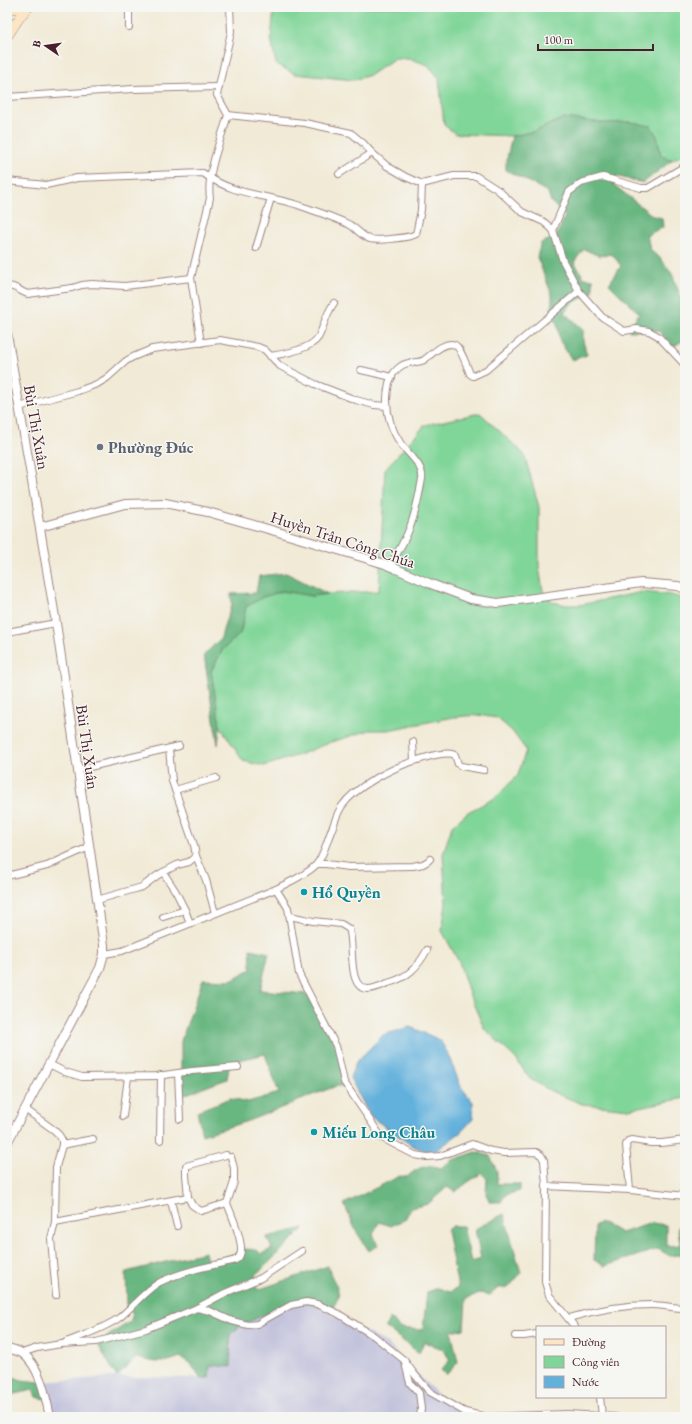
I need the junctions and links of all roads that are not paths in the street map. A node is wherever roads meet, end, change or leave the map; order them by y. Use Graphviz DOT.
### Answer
graph roads {
  1 [pos="7,7"];
  2 [pos="26,7"];
  3 [pos="29,7"];
  4 [pos="129,7"];
  5 [pos="230,7"];
  6 [pos="7,18"];
  7 [pos="129,27"];
  8 [pos="7,38"];
  9 [pos="219,87"];
  10 [pos="7,97"];
  11 [pos="228,115"];
  12 [pos="372,153"];
  13 [pos="685,166"];
  14 [pos="339,174"];
  15 [pos="210,179"];
  16 [pos="7,181"];
  17 [pos="422,184"];
  18 [pos="271,198"];
  19 [pos="553,230"];
  20 [pos="256,248"];
  21 [pos="191,278"];
  22 [pos="7,286"];
  23 [pos="579,291"];
  24 [pos="334,303"];
  25 [pos="7,334"];
  26 [pos="201,343"];
  27 [pos="270,356"];
  28 [pos="685,365"];
  29 [pos="362,370"];
  30 [pos="392,377"];
  31 [pos="387,406"];
  32 [pos="19,407"];
  33 [pos="40,527"];
  34 [pos="389,566"];
  35 [pos="685,589"];
  36 [pos="56,622"];
  37 [pos="7,632"];
  38 [pos="413,742"];
  39 [pos="179,746"];
  40 [pos="169,749"];
  41 [pos="414,761"];
  42 [pos="77,770"];
  43 [pos="484,770"];
  44 [pos="216,778"];
  45 [pos="175,790"];
  46 [pos="89,847"];
  47 [pos="196,856"];
  48 [pos="430,859"];
  49 [pos="317,864"];
  50 [pos="163,872"];
  51 [pos="7,876"];
  52 [pos="276,889"];
  53 [pos="97,900"];
  54 [pos="185,910"];
  55 [pos="215,913"];
  56 [pos="290,916"];
  57 [pos="163,917"];
  58 [pos="190,923"];
  59 [pos="427,950"];
  60 [pos="104,954"];
  61 [pos="49,1064"];
  62 [pos="238,1067"];
  63 [pos="178,1073"];
  64 [pos="161,1075"];
  65 [pos="128,1077"];
  66 [pos="25,1109"];
  67 [pos="123,1116"];
  68 [pos="180,1119"];
  69 [pos="93,1138"];
  70 [pos="160,1140"];
  71 [pos="685,1140"];
  72 [pos="7,1143"];
  73 [pos="62,1145"];
  74 [pos="546,1186"];
  75 [pos="630,1190"];
  76 [pos="685,1196"];
  77 [pos="188,1197"];
  78 [pos="171,1201"];
  79 [pos="227,1203"];
  80 [pos="55,1222"];
  81 [pos="176,1226"];
  82 [pos="302,1251"];
  83 [pos="56,1295"];
  84 [pos="197,1308"];
  85 [pos="685,1308"];
  86 [pos="569,1318"];
  87 [pos="574,1326"];
  88 [pos="536,1334"];
  89 [pos="515,1336"];
  90 [pos="61,1344"];
  91 [pos="7,1348"];
  92 [pos="22,1353"];
  93 [pos="404,1360"];
  94 [pos="600,1398"];
  95 [pos="602,1416"];
  96 [pos="50,1417"];
  97 [pos="420,1417"];
  98 [pos="485,1417"];
  99 [pos="613,1417"];
  1 -- 2 [label="main road"];
  3 -- 8 [label="main road"];
  4 -- 7 [label="street"];
  5 -- 9 [label="street"];
  6 -- 8 [label="main road"];
  9 -- 10 [label="street"];
  9 -- 11 [label="street"];
  11 -- 12 [label="street"];
  11 -- 15 [label="street"];
  12 -- 14 [label="street"];
  12 -- 17 [label="street"];
  13 -- 19 [label="street"];
  15 -- 16 [label="street"];
  15 -- 18 [label="street"];
  15 -- 21 [label="street"];
  17 -- 18 [label="street"];
  17 -- 19 [label="street"];
  18 -- 20 [label="street"];
  19 -- 23 [label="street"];
  21 -- 22 [label="street"];
  21 -- 26 [label="street"];
  23 -- 28 [label="street"];
  23 -- 30 [label="street"];
  24 -- 27 [label="street"];
  25 -- 32 [label="street, Bùi Thị Xuân"];
  26 -- 27 [label="street"];
  26 -- 32 [label="street"];
  27 -- 31 [label="street"];
  29 -- 30 [label="street"];
  30 -- 31 [label="street"];
  31 -- 34 [label="street"];
  32 -- 33 [label="street, Bùi Thị Xuân"];
  33 -- 34 [label="street, Huyền Trân Công Chúa"];
  33 -- 36 [label="street, Bùi Thị Xuân"];
  34 -- 35 [label="street, Huyền Trân Công Chúa"];
  36 -- 37 [label="street"];
  36 -- 42 [label="street, Bùi Thị Xuân"];
  38 -- 41 [label="street"];
  39 -- 40 [label="street"];
  40 -- 42 [label="street"];
  40 -- 45 [label="street"];
  41 -- 43 [label="street"];
  41 -- 49 [label="street"];
  42 -- 46 [label="street, Bùi Thị Xuân"];
  44 -- 45 [label="street"];
  45 -- 47 [label="street"];
  46 -- 51 [label="street"];
  46 -- 53 [label="street, Bùi Thị Xuân"];
  47 -- 50 [label="street"];
  47 -- 55 [label="street"];
  48 -- 49 [label="street"];
  49 -- 52 [label="street"];
  50 -- 53 [label="street"];
  50 -- 54 [label="street"];
  52 -- 55 [label="street"];
  52 -- 56 [label="street"];
  53 -- 60 [label="street, Bùi Thị Xuân"];
  54 -- 57 [label="street"];
  54 -- 58 [label="street"];
  55 -- 58 [label="street"];
  56 -- 59 [label="street"];
  56 -- 74 [label="street"];
  58 -- 60 [label="street"];
  60 -- 61 [label="street, Bùi Thị Xuân"];
  61 -- 65 [label="street"];
  61 -- 66 [label="street, Bùi Thị Xuân"];
  62 -- 63 [label="street"];
  63 -- 64 [label="street"];
  63 -- 68 [label="street"];
  64 -- 65 [label="street"];
  64 -- 70 [label="street"];
  65 -- 67 [label="street"];
  66 -- 72 [label="street, Bùi Thị Xuân"];
  66 -- 73 [label="street"];
  69 -- 73 [label="street"];
  71 -- 75 [label="street"];
  73 -- 80 [label="street"];
  74 -- 75 [label="street"];
  74 -- 86 [label="street"];
  75 -- 76 [label="street"];
  77 -- 78 [label="street"];
  77 -- 79 [label="street"];
  77 -- 79 [label="street"];
  78 -- 80 [label="street"];
  78 -- 81 [label="street"];
  79 -- 90 [label="street"];
  80 -- 83 [label="street"];
  82 -- 84 [label="street"];
  84 -- 90 [label="street"];
  84 -- 93 [label="street"];
  85 -- 86 [label="street"];
  86 -- 87 [label="street"];
  88 -- 89 [label="street"];
  90 -- 92 [label="street"];
  91 -- 92 [label="street"];
  92 -- 96 [label="street"];
  93 -- 97 [label="street"];
  93 -- 98 [label="street"];
  94 -- 95 [label="street"];
  95 -- 98 [label="street"];
  95 -- 99 [label="street"];
}
